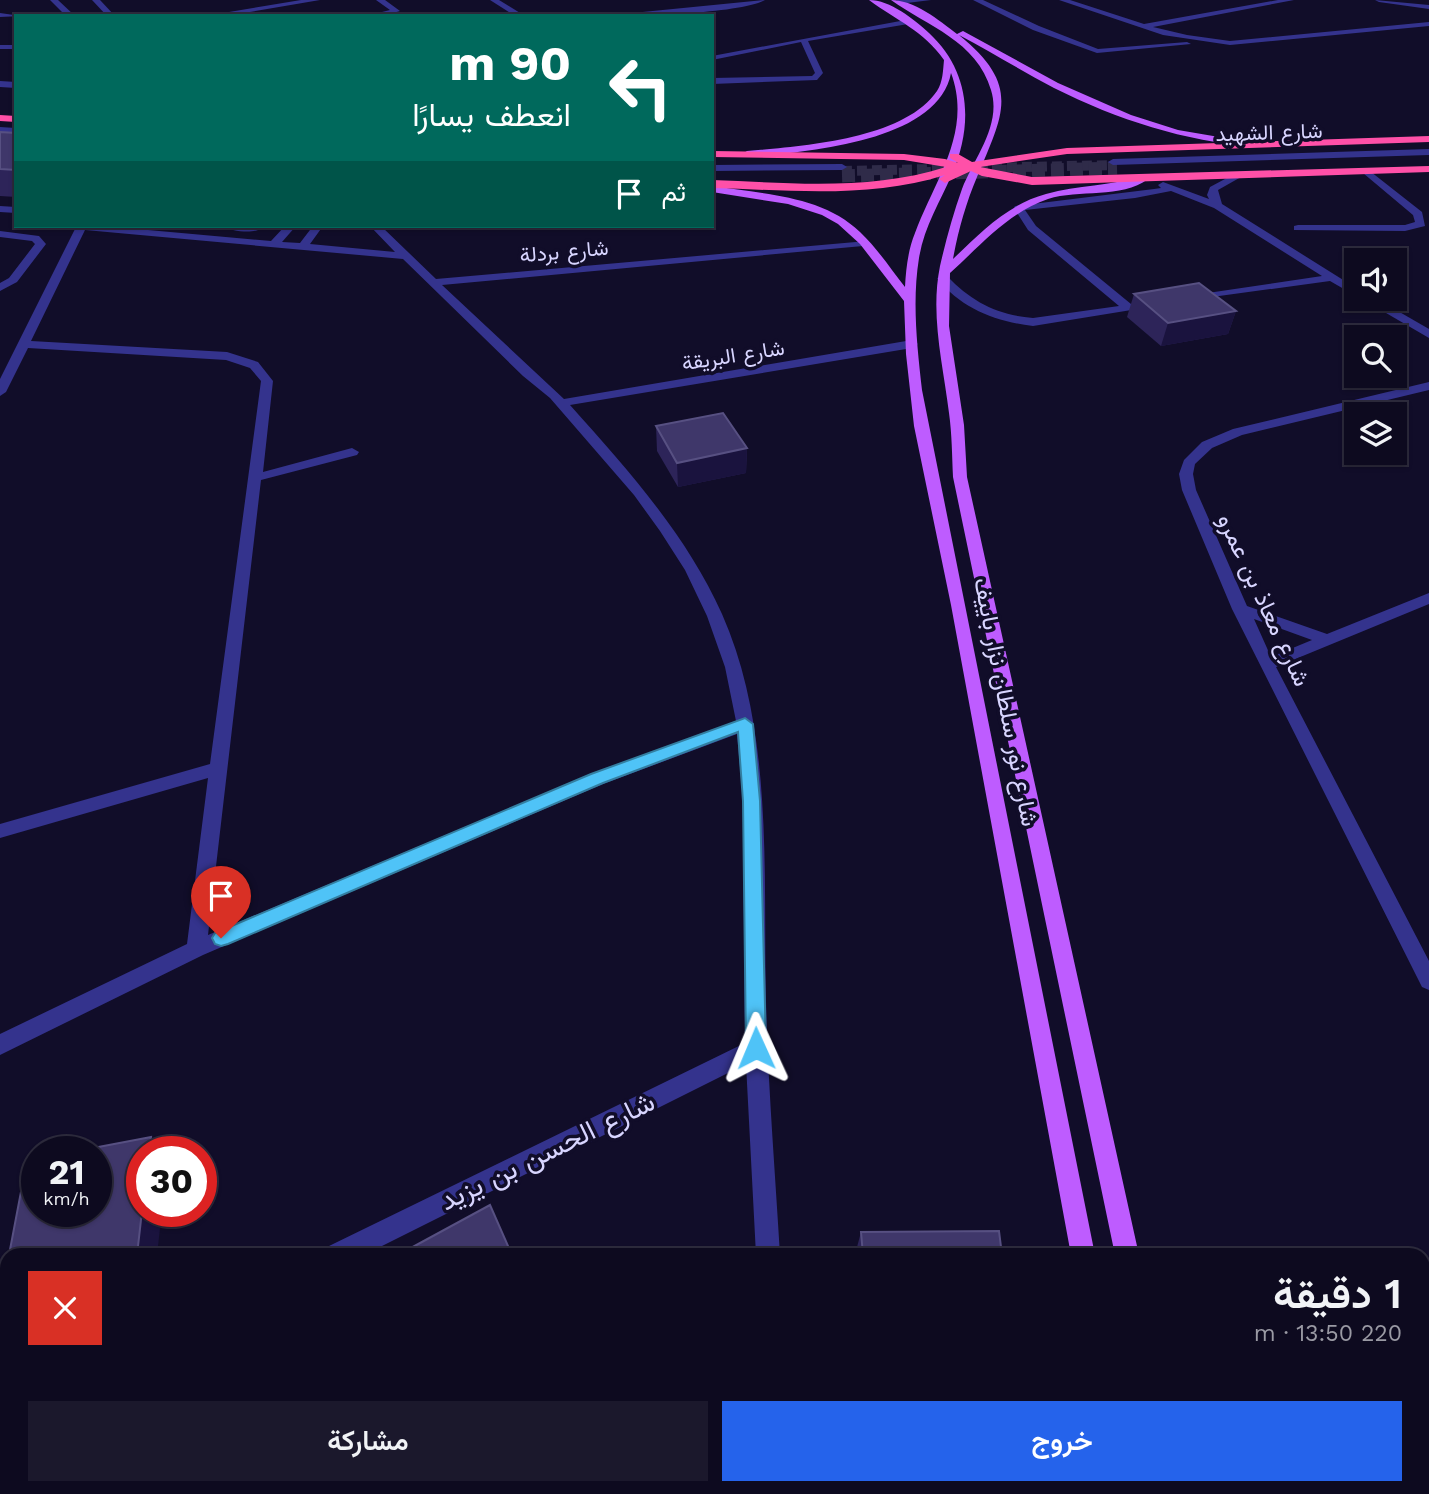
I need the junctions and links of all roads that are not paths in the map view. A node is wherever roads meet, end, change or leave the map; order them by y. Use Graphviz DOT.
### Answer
graph roads {
  1 [pos="54,0"];
  2 [pos="96,0"];
  3 [pos="316,0"];
  4 [pos="380,0"];
  5 [pos="494,0"];
  6 [pos="761,0"];
  7 [pos="873,0"];
  8 [pos="926,0"];
  9 [pos="977,0"];
  10 [pos="1063,0"];
  11 [pos="1290,0"];
  12 [pos="1378,0"];
  13 [pos="897,1"];
  14 [pos="281,5"];
  15 [pos="1429,8"];
  16 [pos="400,13"];
  17 [pos="69,14"];
  18 [pos="109,14"];
  19 [pos="222,14"];
  20 [pos="290,14"];
  21 [pos="518,14"];
  22 [pos="629,14"];
  23 [pos="911,21"];
  24 [pos="941,24"];
  25 [pos="1429,24"];
  26 [pos="1145,26"];
  27 [pos="803,39"];
  28 [pos="1205,42"];
  29 [pos="714,58"];
  30 [pos="948,60"];
  31 [pos="714,82"];
  32 [pos="1429,139"];
  33 [pos="1255,144"];
  34 [pos="1429,146"];
  35 [pos="714,154"];
  36 [pos="737,154"];
  37 [pos="1429,156"];
  38 [pos="962,166"];
  39 [pos="714,169"];
  40 [pos="842,169"];
  41 [pos="1429,169"];
  42 [pos="1366,171"];
  43 [pos="1238,175"];
  44 [pos="1143,179"];
  45 [pos="970,182"];
  46 [pos="714,186"];
  47 [pos="714,186"];
  48 [pos="1173,188"];
  49 [pos="1218,206"];
  50 [pos="1019,208"];
  51 [pos="80,228"];
  52 [pos="92,228"];
  53 [pos="257,228"];
  54 [pos="289,228"];
  55 [pos="317,228"];
  56 [pos="377,228"];
  57 [pos="1298,228"];
  58 [pos="5,235"];
  59 [pos="244,241"];
  60 [pos="863,243"];
  61 [pos="0,244"];
  62 [pos="274,244"];
  63 [pos="303,247"];
  64 [pos="408,256"];
  65 [pos="944,275"];
  66 [pos="1331,278"];
  67 [pos="435,282"];
  68 [pos="1344,286"];
  69 [pos="0,288"];
  70 [pos="1183,300"];
  71 [pos="911,302"];
  72 [pos="1169,302"];
  73 [pos="1129,308"];
  74 [pos="1389,311"];
  75 [pos="1429,334"];
  76 [pos="24,344"];
  77 [pos="912,344"];
  78 [pos="1429,386"];
  79 [pos="0,392"];
  80 [pos="561,403"];
  81 [pos="352,452"];
  82 [pos="255,478"];
  83 [pos="1429,598"];
  84 [pos="1240,609"];
  85 [pos="1327,640"];
  86 [pos="1267,665"];
  87 [pos="745,724"];
  88 [pos="219,768"];
  89 [pos="0,831"];
  90 [pos="196,949"];
  91 [pos="1429,981"];
  92 [pos="0,1045"];
  93 [pos="756,1048"];
  94 [pos="352,1248"];
  95 [pos="768,1248"];
  96 [pos="1082,1248"];
  97 [pos="1125,1248"];
  1 -- 17 [label="street"];
  2 -- 18 [label="street"];
  3 -- 14 [label="street"];
  4 -- 16 [label="street"];
  5 -- 21 [label="street"];
  6 -- 22 [label="street"];
  7 -- 23 [label="main road"];
  8 -- 13 [label="street"];
  9 -- 28 [label="street"];
  10 -- 26 [label="street"];
  11 -- 26 [label="street"];
  12 -- 15 [label="street"];
  13 -- 24 [label="main road"];
  14 -- 19 [label="street"];
  14 -- 20 [label="street"];
  23 -- 27 [label="street"];
  23 -- 30 [label="main road"];
  24 -- 33 [label="main road"];
  24 -- 38 [label="main road"];
  25 -- 28 [label="street"];
  26 -- 28 [label="street"];
  27 -- 29 [label="street"];
  27 -- 31 [label="street"];
  30 -- 36 [label="main road"];
  30 -- 38 [label="main road"];
  32 -- 33 [label="highway"];
  33 -- 38 [label="highway"];
  34 -- 37 [label="highway, شارع الشهيد"];
  35 -- 36 [label="highway"];
  36 -- 38 [label="highway"];
  38 -- 44 [label="highway"];
  38 -- 45 [label="highway"];
  38 -- 46 [label="highway"];
  38 -- 71 [label="main road, شارع نور سلطان نزار باييف"];
  39 -- 40 [label="highway"];
  41 -- 42 [label="highway"];
  42 -- 43 [label="highway"];
  42 -- 57 [label="street"];
  43 -- 44 [label="highway"];
  43 -- 49 [label="street"];
  44 -- 48 [label="street"];
  44 -- 50 [label="main road"];
  45 -- 65 [label="main road, شارع نور سلطان نزار باييف"];
  47 -- 60 [label="main road"];
  48 -- 49 [label="street"];
  48 -- 50 [label="street"];
  49 -- 66 [label="street"];
  50 -- 65 [label="main road"];
  50 -- 73 [label="street"];
  51 -- 76 [label="street"];
  52 -- 59 [label="street"];
  53 -- 59 [label="street"];
  54 -- 62 [label="street"];
  55 -- 63 [label="street"];
  56 -- 64 [label="street"];
  58 -- 61 [label="street"];
  58 -- 69 [label="street"];
  59 -- 62 [label="street"];
  60 -- 67 [label="street, شارع بردلة"];
  60 -- 71 [label="main road"];
  62 -- 63 [label="street"];
  63 -- 64 [label="street"];
  64 -- 67 [label="street"];
  65 -- 73 [label="street"];
  65 -- 97 [label="main road, شارع نور سلطان نزار باييف"];
  66 -- 68 [label="street"];
  66 -- 70 [label="street"];
  67 -- 80 [label="street"];
  71 -- 77 [label="main road, شارع نور سلطان نزار باييف"];
  72 -- 73 [label="street"];
  74 -- 75 [label="street"];
  76 -- 79 [label="street"];
  76 -- 82 [label="street"];
  77 -- 80 [label="street, شارع البريقة"];
  77 -- 96 [label="main road, شارع نور سلطان نزار باييف"];
  78 -- 84 [label="street, شارع معاذ بن عمرو"];
  80 -- 87 [label="street"];
  81 -- 82 [label="street"];
  82 -- 88 [label="street"];
  83 -- 85 [label="street"];
  84 -- 85 [label="street"];
  84 -- 86 [label="street, شارع معاذ بن عمرو"];
  85 -- 86 [label="street"];
  86 -- 91 [label="street, شارع معاذ بن عمرو"];
  87 -- 90 [label="street"];
  87 -- 93 [label="street"];
  88 -- 89 [label="street"];
  88 -- 90 [label="street"];
  90 -- 92 [label="street"];
  93 -- 94 [label="street, شارع الحسن بن يزيد"];
  93 -- 95 [label="street"];
}
